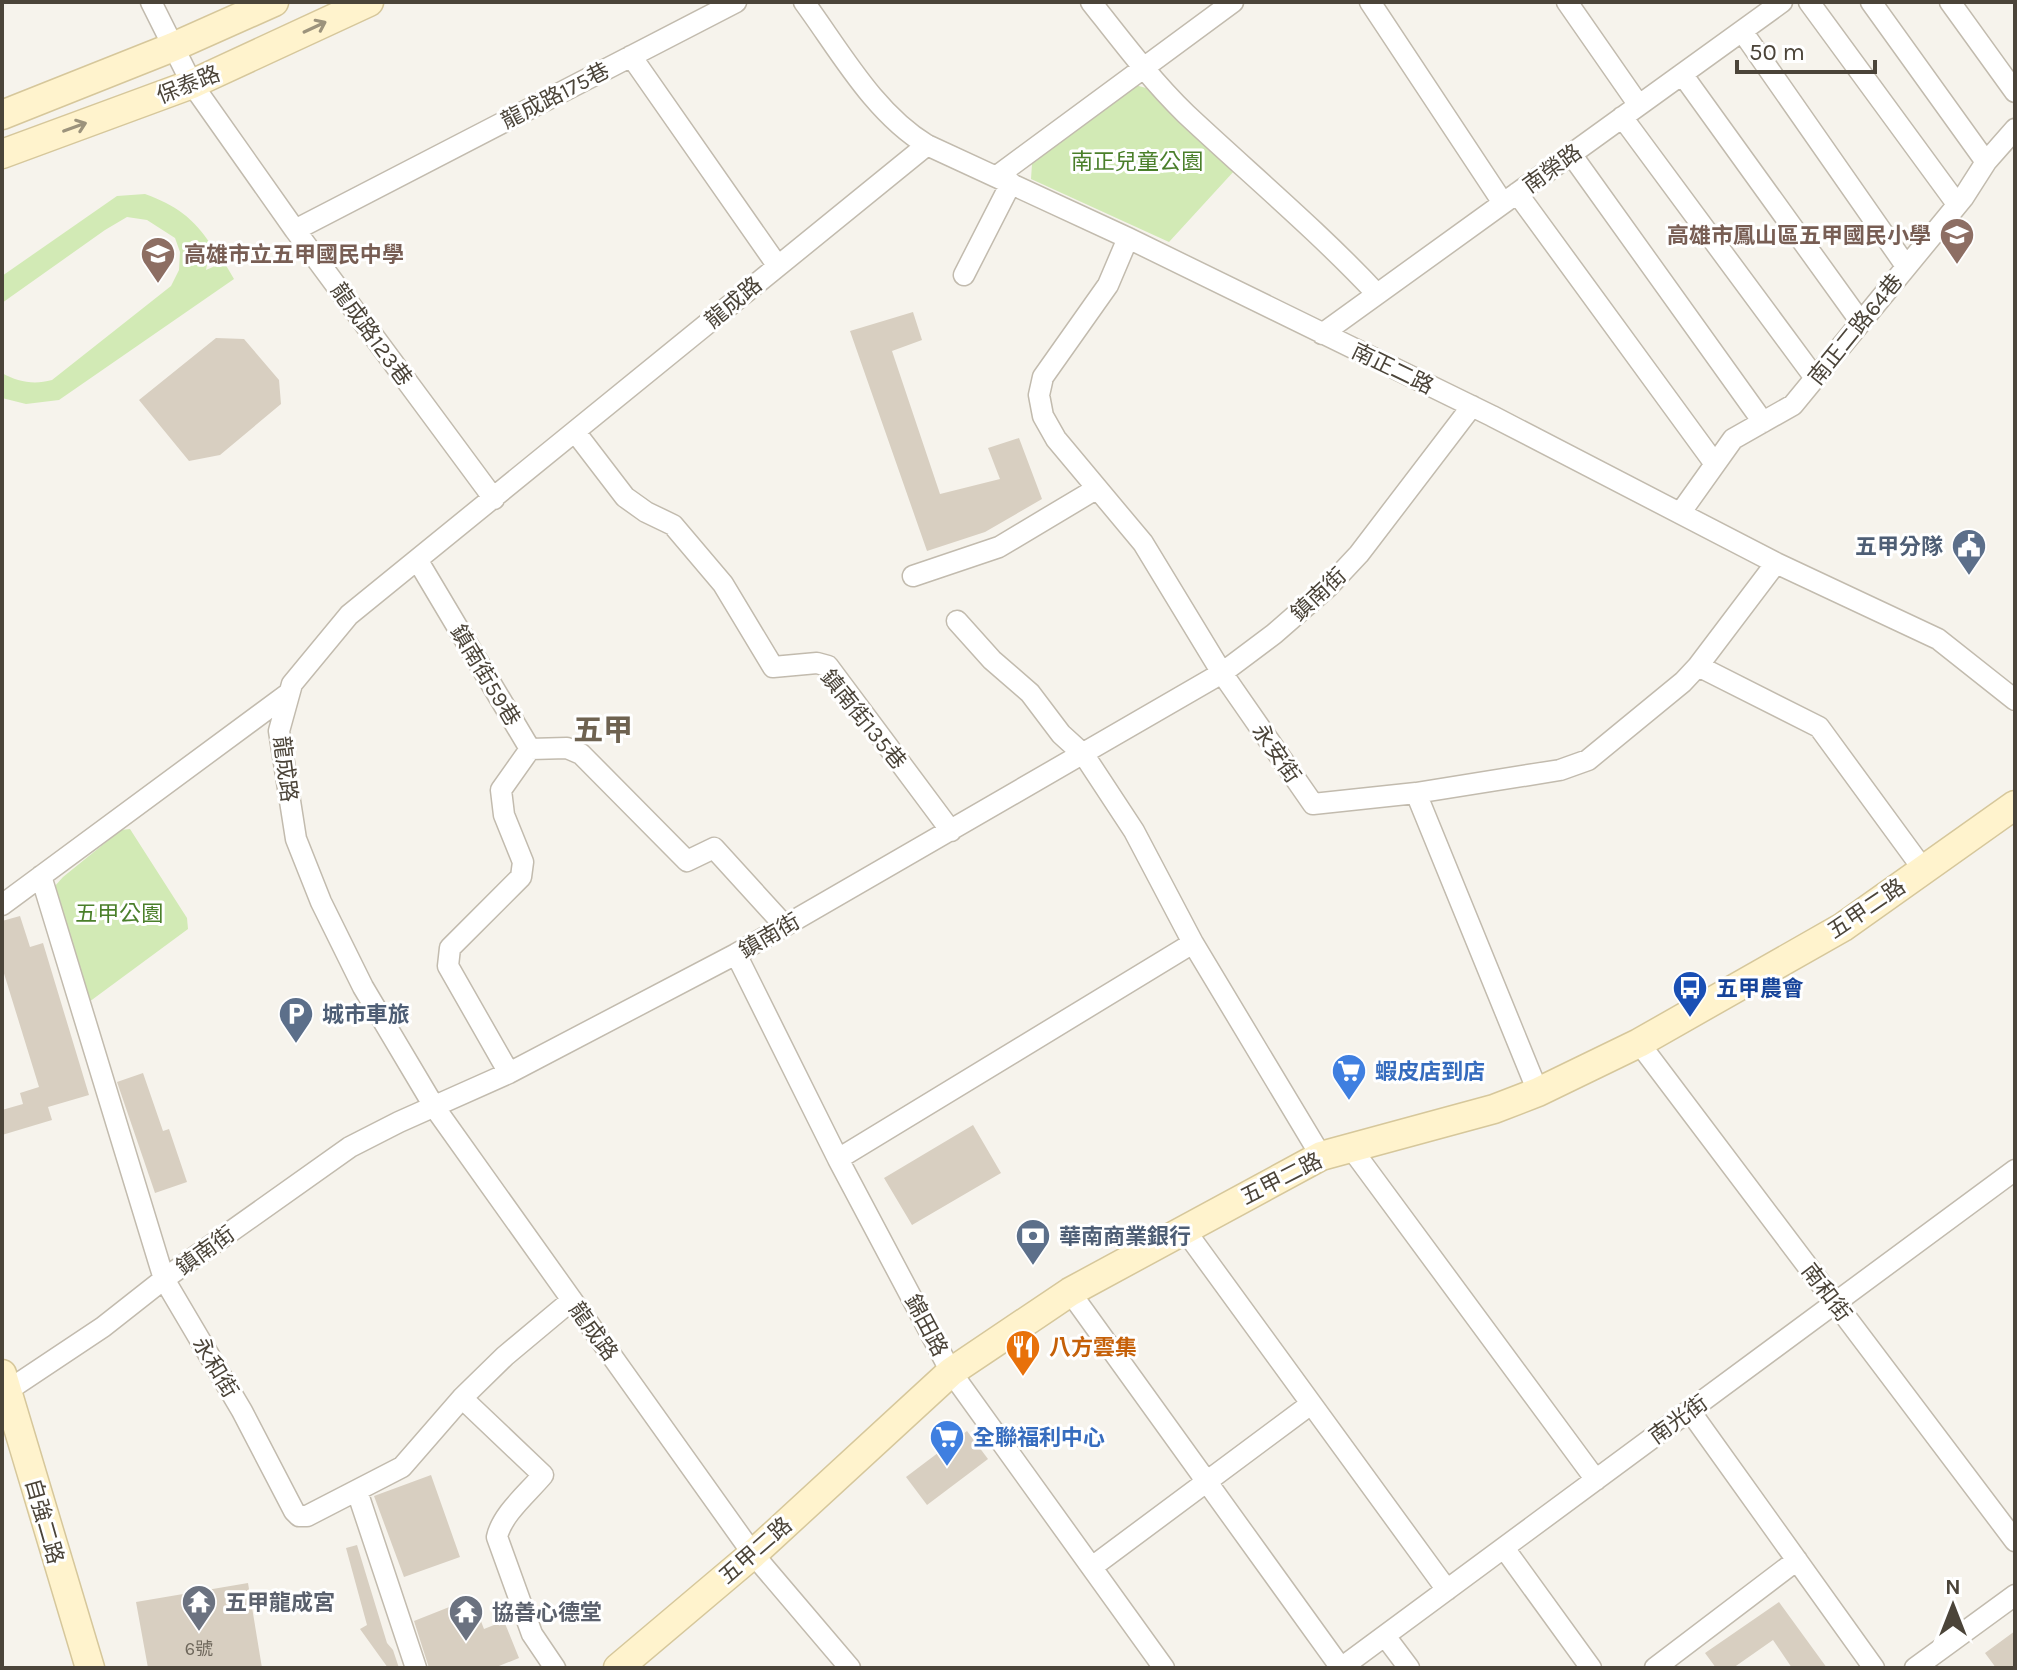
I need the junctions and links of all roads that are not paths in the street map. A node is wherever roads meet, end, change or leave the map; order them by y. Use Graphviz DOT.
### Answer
graph roads {
  1 [pos="151,2"];
  2 [pos="274,2"];
  3 [pos="369,2"];
  4 [pos="736,2"];
  5 [pos="804,2"];
  6 [pos="1091,2"];
  7 [pos="1233,2"];
  8 [pos="1370,2"];
  9 [pos="1567,2"];
  10 [pos="1809,2"];
  11 [pos="1871,2"];
  12 [pos="1950,2"];
  13 [pos="1779,3"];
  14 [pos="1742,31"];
  15 [pos="173,47"];
  16 [pos="631,56"];
  17 [pos="1144,68"];
  18 [pos="1682,74"];
  19 [pos="192,84"];
  20 [pos="2015,92"];
  21 [pos="1630,110"];
  22 [pos="2,115"];
  23 [pos="2015,129"];
  24 [pos="927,145"];
  25 [pos="2,154"];
  26 [pos="1571,154"];
  27 [pos="1986,162"];
  28 [pos="1004,180"];
  29 [pos="1510,198"];
  30 [pos="1957,204"];
  31 [pos="295,230"];
  32 [pos="1128,238"];
  33 [pos="777,265"];
  34 [pos="1906,266"];
  35 [pos="964,275"];
  36 [pos="1377,294"];
  37 [pos="1860,321"];
  38 [pos="1322,334"];
  39 [pos="1815,378"];
  40 [pos="1472,406"];
  41 [pos="1763,422"];
  42 [pos="576,433"];
  43 [pos="1715,464"];
  44 [pos="1096,489"];
  45 [pos="494,499"];
  46 [pos="1681,512"];
  47 [pos="418,561"];
  48 [pos="1776,563"];
  49 [pos="913,576"];
  50 [pos="957,621"];
  51 [pos="1698,666"];
  52 [pos="1222,673"];
  53 [pos="289,693"];
  54 [pos="2015,700"];
  55 [pos="530,749"];
  56 [pos="1084,755"];
  57 [pos="1416,793"];
  58 [pos="2015,805"];
  59 [pos="951,831"];
  60 [pos="1923,869"];
  61 [pos="41,876"];
  62 [pos="2,905"];
  63 [pos="785,926"];
  64 [pos="1193,943"];
  65 [pos="736,954"];
  66 [pos="1639,1043"];
  67 [pos="509,1073"];
  68 [pos="1538,1092"];
  69 [pos="435,1108"];
  70 [pos="1351,1148"];
  71 [pos="1321,1156"];
  72 [pos="838,1159"];
  73 [pos="2015,1170"];
  74 [pos="1184,1229"];
  75 [pos="164,1279"];
  76 [pos="1070,1292"];
  77 [pos="572,1300"];
  78 [pos="1835,1303"];
  79 [pos="951,1372"];
  80 [pos="4,1382"];
  81 [pos="462,1398"];
  82 [pos="1311,1404"];
  83 [pos="1690,1411"];
  84 [pos="1596,1480"];
  85 [pos="1207,1481"];
  86 [pos="357,1491"];
  87 [pos="2015,1541"];
  88 [pos="1504,1548"];
  89 [pos="753,1554"];
  90 [pos="1797,1560"];
  91 [pos="1092,1567"];
  92 [pos="1447,1590"];
  93 [pos="2015,1595"];
  94 [pos="1385,1636"];
  95 [pos="90,1668"];
  96 [pos="416,1668"];
  97 [pos="555,1668"];
  98 [pos="618,1668"];
  99 [pos="850,1668"];
  100 [pos="1164,1668"];
  101 [pos="1341,1668"];
  102 [pos="1409,1668"];
  103 [pos="1591,1668"];
  104 [pos="1655,1668"];
  105 [pos="1874,1668"];
  106 [pos="1915,1668"];
  1 -- 15 [label="street, 龍成路123巷"];
  2 -- 15 [label="main road, 保泰路"];
  19 -- 3 [label="main road, 保泰路, one-way"];
  4 -- 16 [label="street"];
  5 -- 24 [label="street, 南正二路"];
  6 -- 17 [label="street"];
  7 -- 17 [label="street"];
  8 -- 29 [label="street"];
  9 -- 21 [label="street"];
  10 -- 30 [label="street"];
  11 -- 27 [label="street"];
  12 -- 20 [label="street"];
  13 -- 14 [label="street, 南榮路"];
  14 -- 18 [label="street, 南榮路"];
  14 -- 34 [label="street"];
  15 -- 19 [label="street, 龍成路123巷"];
  15 -- 22 [label="main road, 保泰路"];
  16 -- 31 [label="street, 龍成路175巷"];
  16 -- 33 [label="street, 龍成路175巷"];
  17 -- 28 [label="street"];
  17 -- 36 [label="street"];
  18 -- 21 [label="street, 南榮路"];
  18 -- 37 [label="street"];
  25 -- 19 [label="main road, 保泰路, one-way"];
  19 -- 31 [label="street, 龍成路123巷"];
  21 -- 26 [label="street, 南榮路"];
  21 -- 39 [label="street"];
  23 -- 27 [label="street, 南正二路64巷"];
  24 -- 28 [label="street, 南正二路"];
  24 -- 33 [label="street, 龍成路"];
  26 -- 29 [label="street, 南榮路"];
  26 -- 41 [label="street"];
  27 -- 30 [label="street, 南正二路64巷"];
  28 -- 32 [label="street, 南正二路"];
  28 -- 35 [label="street"];
  29 -- 36 [label="street, 南榮路"];
  29 -- 43 [label="street"];
  30 -- 34 [label="street, 南正二路64巷"];
  31 -- 45 [label="street, 龍成路123巷"];
  32 -- 38 [label="street, 南正二路"];
  32 -- 44 [label="street, 永安街"];
  33 -- 42 [label="street, 龍成路"];
  34 -- 37 [label="street, 南正二路64巷"];
  36 -- 38 [label="street, 南榮路"];
  37 -- 39 [label="street, 南正二路64巷"];
  38 -- 40 [label="street, 南正二路"];
  39 -- 41 [label="street, 南正二路64巷"];
  40 -- 46 [label="street, 南正二路"];
  40 -- 52 [label="street, 鎮南街"];
  41 -- 43 [label="street, 南正二路64巷"];
  42 -- 45 [label="street, 龍成路"];
  42 -- 59 [label="street, 鎮南街135巷"];
  43 -- 46 [label="street, 南正二路64巷"];
  44 -- 49 [label="street"];
  44 -- 52 [label="street, 永安街"];
  45 -- 47 [label="street, 龍成路"];
  46 -- 48 [label="street, 南正二路"];
  47 -- 53 [label="street, 龍成路"];
  47 -- 55 [label="street, 鎮南街59巷"];
  48 -- 51 [label="street, 永安街"];
  48 -- 54 [label="street, 南正二路"];
  50 -- 56 [label="street"];
  51 -- 57 [label="street, 永安街"];
  51 -- 60 [label="street"];
  52 -- 56 [label="street, 鎮南街"];
  52 -- 57 [label="street, 永安街"];
  53 -- 61 [label="street"];
  53 -- 69 [label="street, 龍成路"];
  55 -- 63 [label="street"];
  55 -- 67 [label="street, 鎮南街59巷"];
  56 -- 59 [label="street, 鎮南街"];
  56 -- 64 [label="street"];
  57 -- 68 [label="street"];
  58 -- 60 [label="main road, 五甲二路"];
  59 -- 63 [label="street, 鎮南街"];
  60 -- 66 [label="main road, 五甲二路"];
  61 -- 62 [label="street"];
  61 -- 75 [label="street, 永和街"];
  63 -- 65 [label="street, 鎮南街"];
  64 -- 71 [label="street"];
  64 -- 72 [label="street"];
  65 -- 67 [label="street, 鎮南街"];
  65 -- 72 [label="street, 錦田路"];
  66 -- 68 [label="main road, 五甲二路"];
  66 -- 78 [label="street, 南和街"];
  67 -- 69 [label="street, 鎮南街"];
  68 -- 70 [label="main road, 五甲二路"];
  69 -- 75 [label="street, 鎮南街"];
  69 -- 77 [label="street, 龍成路"];
  70 -- 71 [label="main road, 五甲二路"];
  70 -- 84 [label="street"];
  71 -- 74 [label="main road, 五甲二路"];
  72 -- 79 [label="street, 錦田路"];
  73 -- 78 [label="street, 南光街"];
  74 -- 76 [label="main road, 五甲二路"];
  74 -- 82 [label="street"];
  75 -- 80 [label="street, 鎮南街"];
  75 -- 86 [label="street, 永和街"];
  76 -- 79 [label="main road, 五甲二路"];
  76 -- 85 [label="street"];
  77 -- 81 [label="street, 永和街"];
  77 -- 89 [label="street, 龍成路"];
  78 -- 83 [label="street, 南光街"];
  78 -- 87 [label="street, 南和街"];
  79 -- 89 [label="main road, 五甲二路"];
  79 -- 91 [label="street, 錦田路"];
  80 -- 95 [label="main road, 自強二路"];
  81 -- 86 [label="street, 永和街"];
  81 -- 97 [label="street"];
  82 -- 85 [label="street"];
  82 -- 92 [label="street"];
  83 -- 84 [label="street, 南光街"];
  83 -- 90 [label="street"];
  84 -- 88 [label="street, 南光街"];
  85 -- 91 [label="street"];
  85 -- 101 [label="street"];
  86 -- 96 [label="street"];
  88 -- 92 [label="street, 南光街"];
  88 -- 103 [label="street"];
  89 -- 98 [label="main road, 五甲二路"];
  89 -- 99 [label="street, 龍成路"];
  90 -- 104 [label="street"];
  90 -- 105 [label="street"];
  91 -- 100 [label="street, 錦田路"];
  92 -- 94 [label="street, 南光街"];
  93 -- 106 [label="street"];
  94 -- 101 [label="street, 南光街"];
  94 -- 102 [label="street"];
}
